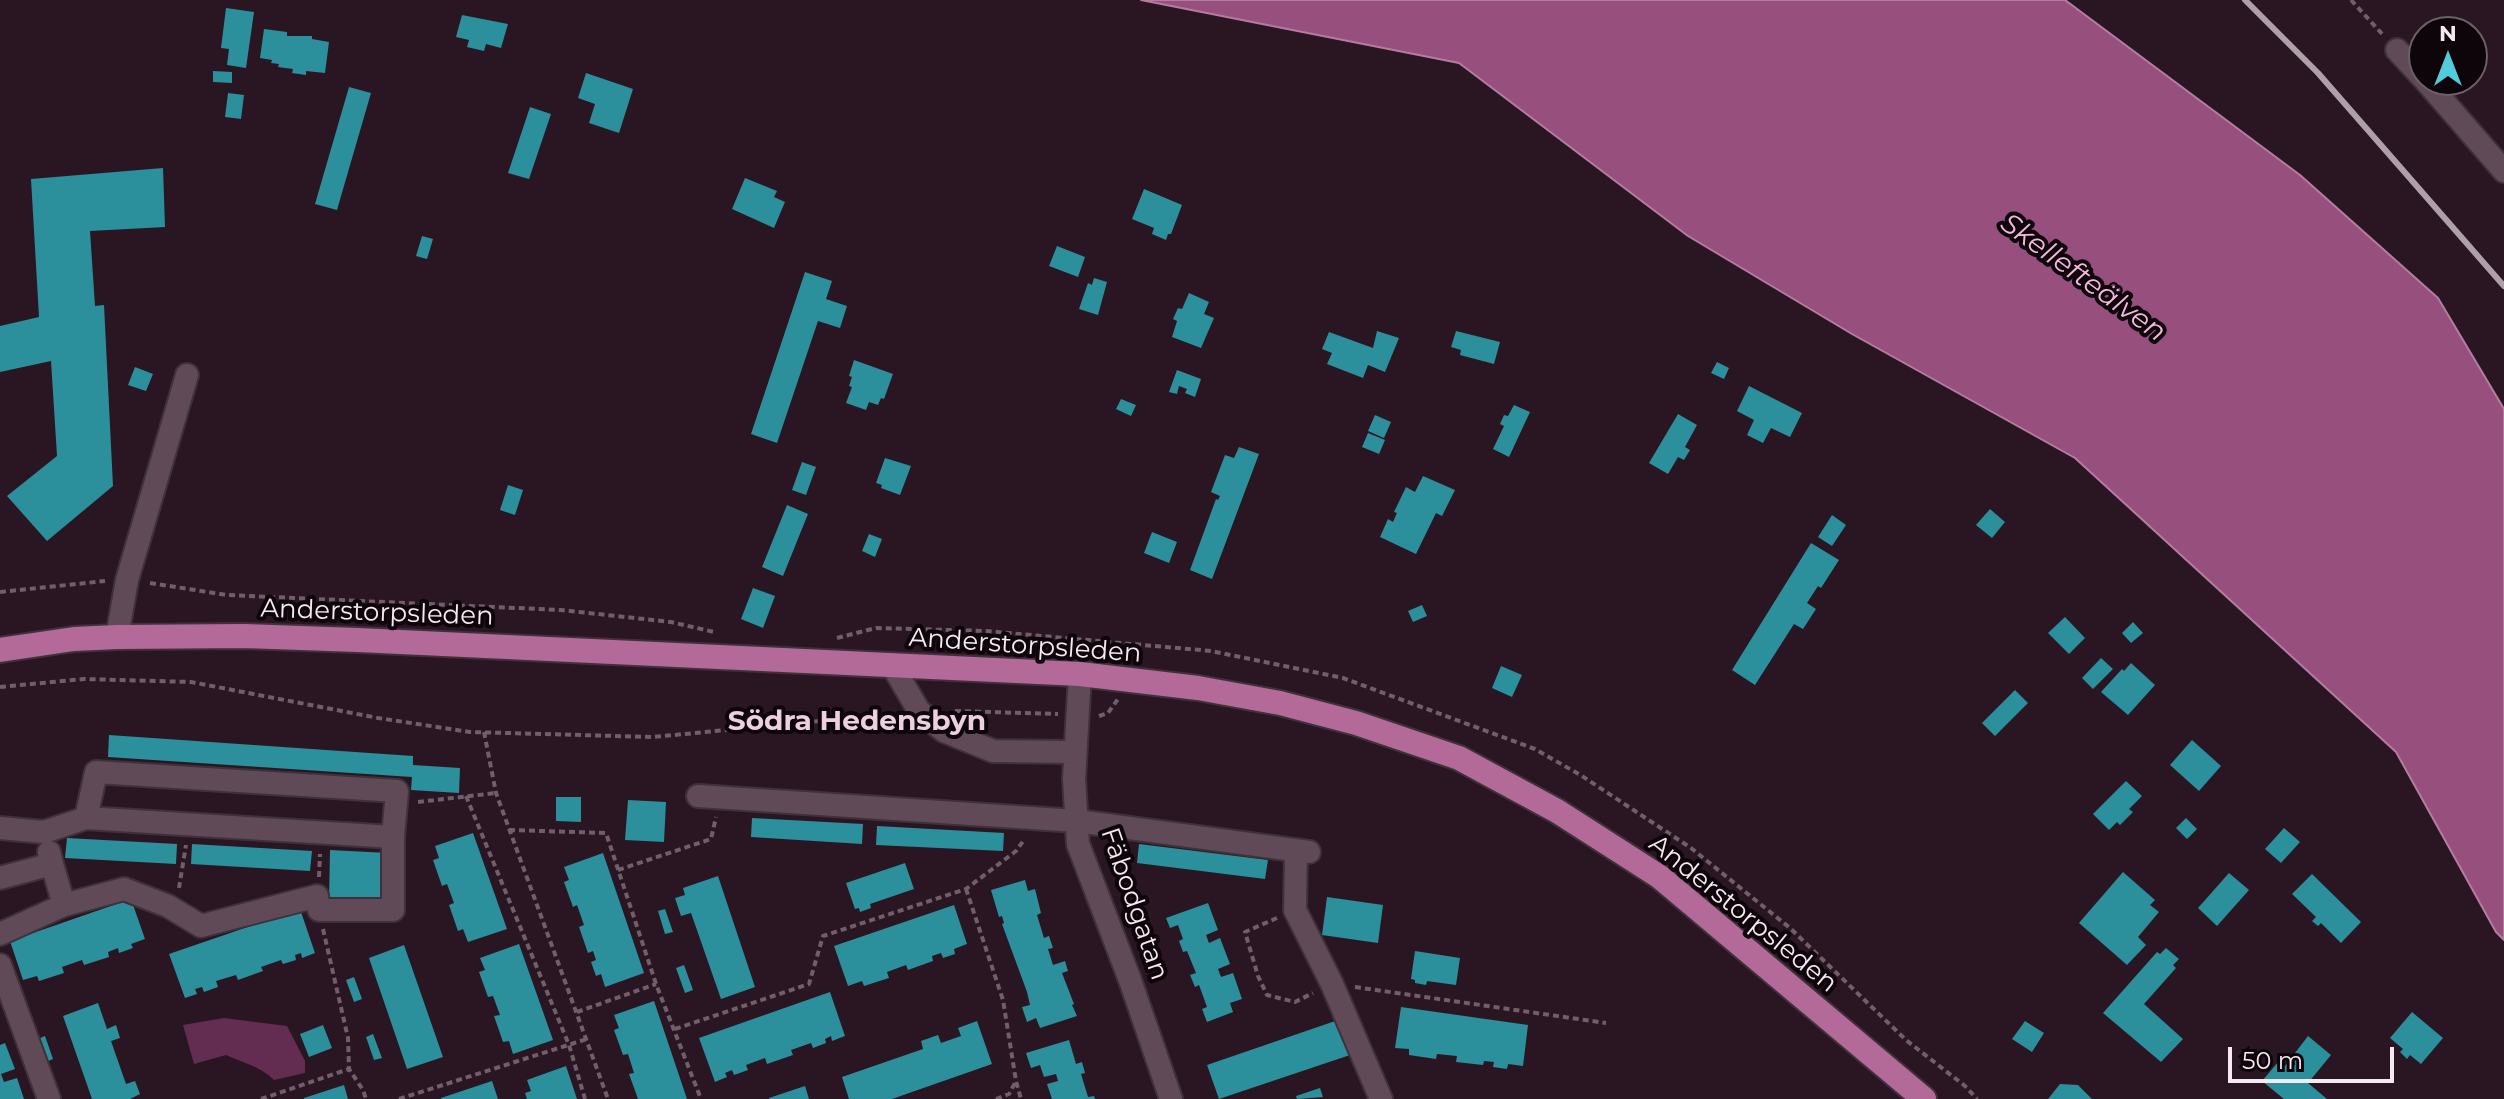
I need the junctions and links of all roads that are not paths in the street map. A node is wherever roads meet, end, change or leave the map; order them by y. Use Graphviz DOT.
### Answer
graph roads {
  1 [pos="2397,50"];
  2 [pos="2408,62"];
  3 [pos="2438,96"];
  4 [pos="2504,171"];
  5 [pos="187,375"];
  6 [pos="117,637"];
  7 [pos="0,650"];
  8 [pos="892,665"];
  9 [pos="1080,674"];
  10 [pos="1075,752"];
  11 [pos="709,797"];
  12 [pos="86,818"];
  13 [pos="1077,821"];
  14 [pos="0,828"];
  15 [pos="44,832"];
  16 [pos="393,837"];
  17 [pos="52,864"];
  18 [pos="0,878"];
  19 [pos="64,905"];
  20 [pos="0,934"];
  21 [pos="0,965"];
  22 [pos="49,1099"];
  23 [pos="1171,1099"];
  24 [pos="1381,1099"];
  25 [pos="1924,1099"];
  1 -- 2 [label="street"];
  3 -- 4 [label="street"];
  5 -- 6 [label="street"];
  6 -- 7 [label="main road, Anderstorpsleden"];
  6 -- 8 [label="main road, Anderstorpsleden"];
  8 -- 9 [label="main road, Anderstorpsleden"];
  8 -- 10 [label="street"];
  9 -- 10 [label="street, Fäbodgatan"];
  9 -- 25 [label="main road, Anderstorpsleden"];
  10 -- 13 [label="street, Fäbodgatan"];
  11 -- 13 [label="street"];
  12 -- 15 [label="street"];
  12 -- 16 [label="street"];
  12 -- 16 [label="street"];
  13 -- 23 [label="street, Fäbodgatan"];
  13 -- 24 [label="street"];
  14 -- 15 [label="street"];
  15 -- 17 [label="street"];
  16 -- 19 [label="street"];
  17 -- 18 [label="street"];
  17 -- 19 [label="street"];
  19 -- 20 [label="street"];
  21 -- 22 [label="street"];
}
